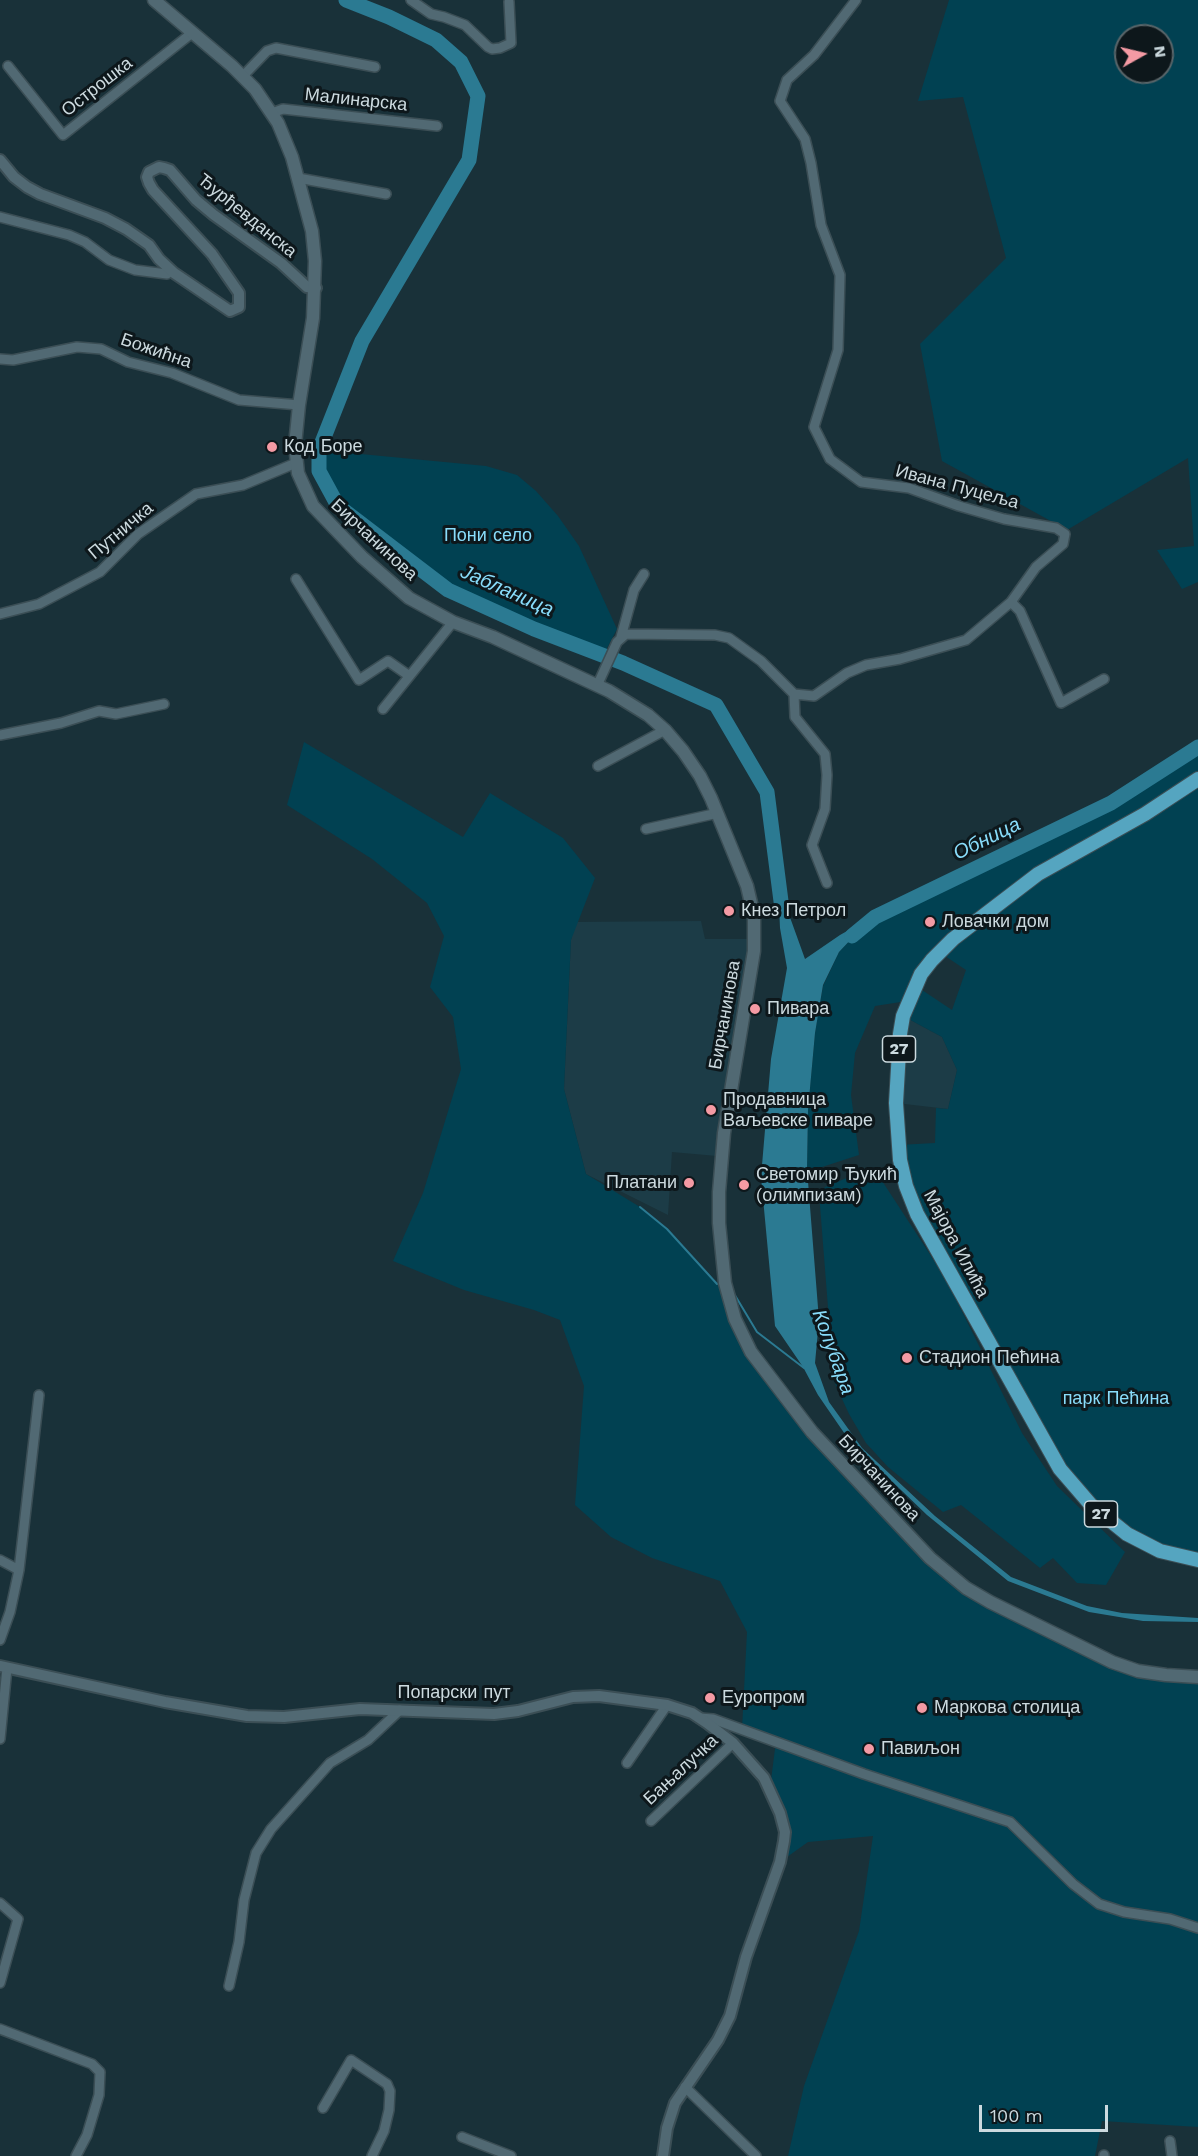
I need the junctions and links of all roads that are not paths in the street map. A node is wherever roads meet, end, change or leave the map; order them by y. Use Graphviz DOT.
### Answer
graph roads {
  1 [pos="154,0"];
  2 [pos="411,0"];
  3 [pos="856,0"];
  4 [pos="509,2"];
  5 [pos="192,33"];
  6 [pos="8,66"];
  7 [pos="375,67"];
  8 [pos="243,75"];
  9 [pos="272,113"];
  10 [pos="437,126"];
  11 [pos="0,160"];
  12 [pos="298,178"];
  13 [pos="386,194"];
  14 [pos="0,217"];
  15 [pos="171,270"];
  16 [pos="316,288"];
  17 [pos="0,358"];
  18 [pos="299,405"];
  19 [pos="297,468"];
  20 [pos="644,574"];
  21 [pos="296,579"];
  22 [pos="1011,602"];
  23 [pos="0,614"];
  24 [pos="453,622"];
  25 [pos="619,640"];
  26 [pos="408,675"];
  27 [pos="1104,679"];
  28 [pos="597,686"];
  29 [pos="794,694"];
  30 [pos="164,704"];
  31 [pos="383,709"];
  32 [pos="665,730"];
  33 [pos="0,735"];
  34 [pos="598,766"];
  35 [pos="1198,779"];
  36 [pos="718,813"];
  37 [pos="646,828"];
  38 [pos="827,883"];
  39 [pos="39,1395"];
  40 [pos="0,1560"];
  41 [pos="1198,1560"];
  42 [pos="19,1570"];
  43 [pos="3,1621"];
  44 [pos="0,1640"];
  45 [pos="3,1667"];
  46 [pos="1198,1677"];
  47 [pos="666,1705"];
  48 [pos="400,1710"];
  49 [pos="700,1718"];
  50 [pos="0,1739"];
  51 [pos="733,1743"];
  52 [pos="627,1763"];
  53 [pos="651,1821"];
  54 [pos="0,1903"];
  55 [pos="1198,1928"];
  56 [pos="0,1983"];
  57 [pos="229,1986"];
  58 [pos="0,2030"];
  59 [pos="685,2087"];
  60 [pos="323,2108"];
  61 [pos="462,2138"];
  62 [pos="1170,2141"];
  63 [pos="76,2156"];
  64 [pos="372,2156"];
  65 [pos="511,2156"];
  66 [pos="663,2156"];
  67 [pos="756,2156"];
  68 [pos="1172,2156"];
  1 -- 5 [label="main road"];
  2 -- 4 [label="street"];
  3 -- 22 [label="street, Ивана Пуцеља"];
  5 -- 6 [label="street, Острошка"];
  5 -- 8 [label="main road"];
  7 -- 8 [label="street"];
  8 -- 9 [label="main road"];
  9 -- 10 [label="street, Малинарска"];
  9 -- 12 [label="main road"];
  11 -- 15 [label="street, Ђурђевданска"];
  12 -- 13 [label="street"];
  12 -- 16 [label="main road"];
  14 -- 15 [label="street"];
  15 -- 16 [label="street, Ђурђевданска"];
  16 -- 18 [label="main road"];
  17 -- 18 [label="street, Божићна"];
  18 -- 19 [label="main road"];
  19 -- 23 [label="street, Путничка"];
  19 -- 24 [label="main road, Бирчанинова"];
  20 -- 25 [label="street"];
  21 -- 26 [label="street"];
  22 -- 27 [label="street"];
  22 -- 29 [label="street, Ивана Пуцеља"];
  24 -- 26 [label="street"];
  24 -- 28 [label="main road, Бирчанинова"];
  25 -- 28 [label="street"];
  25 -- 29 [label="street"];
  26 -- 31 [label="street"];
  28 -- 32 [label="main road, Бирчанинова"];
  29 -- 38 [label="street"];
  30 -- 33 [label="street"];
  32 -- 34 [label="street"];
  32 -- 36 [label="main road, Бирчанинова"];
  35 -- 41 [label="main road, Мајора Илића / 27"];
  36 -- 37 [label="street"];
  36 -- 46 [label="main road, Бирчанинова"];
  39 -- 42 [label="street"];
  40 -- 42 [label="street"];
  42 -- 43 [label="street"];
  43 -- 44 [label="street"];
  45 -- 48 [label="street, Попарски пут"];
  45 -- 50 [label="street"];
  47 -- 48 [label="street, Попарски пут"];
  47 -- 49 [label="street, Попарски пут"];
  47 -- 52 [label="street"];
  48 -- 57 [label="street"];
  49 -- 51 [label="street, Попарски пут"];
  49 -- 55 [label="street"];
  51 -- 53 [label="street, Бањалучка"];
  51 -- 59 [label="street, Попарски пут"];
  54 -- 56 [label="street"];
  58 -- 63 [label="street"];
  59 -- 66 [label="street, Попарски пут"];
  59 -- 67 [label="street"];
  60 -- 64 [label="street"];
  61 -- 65 [label="street"];
  62 -- 68 [label="street"];
}
